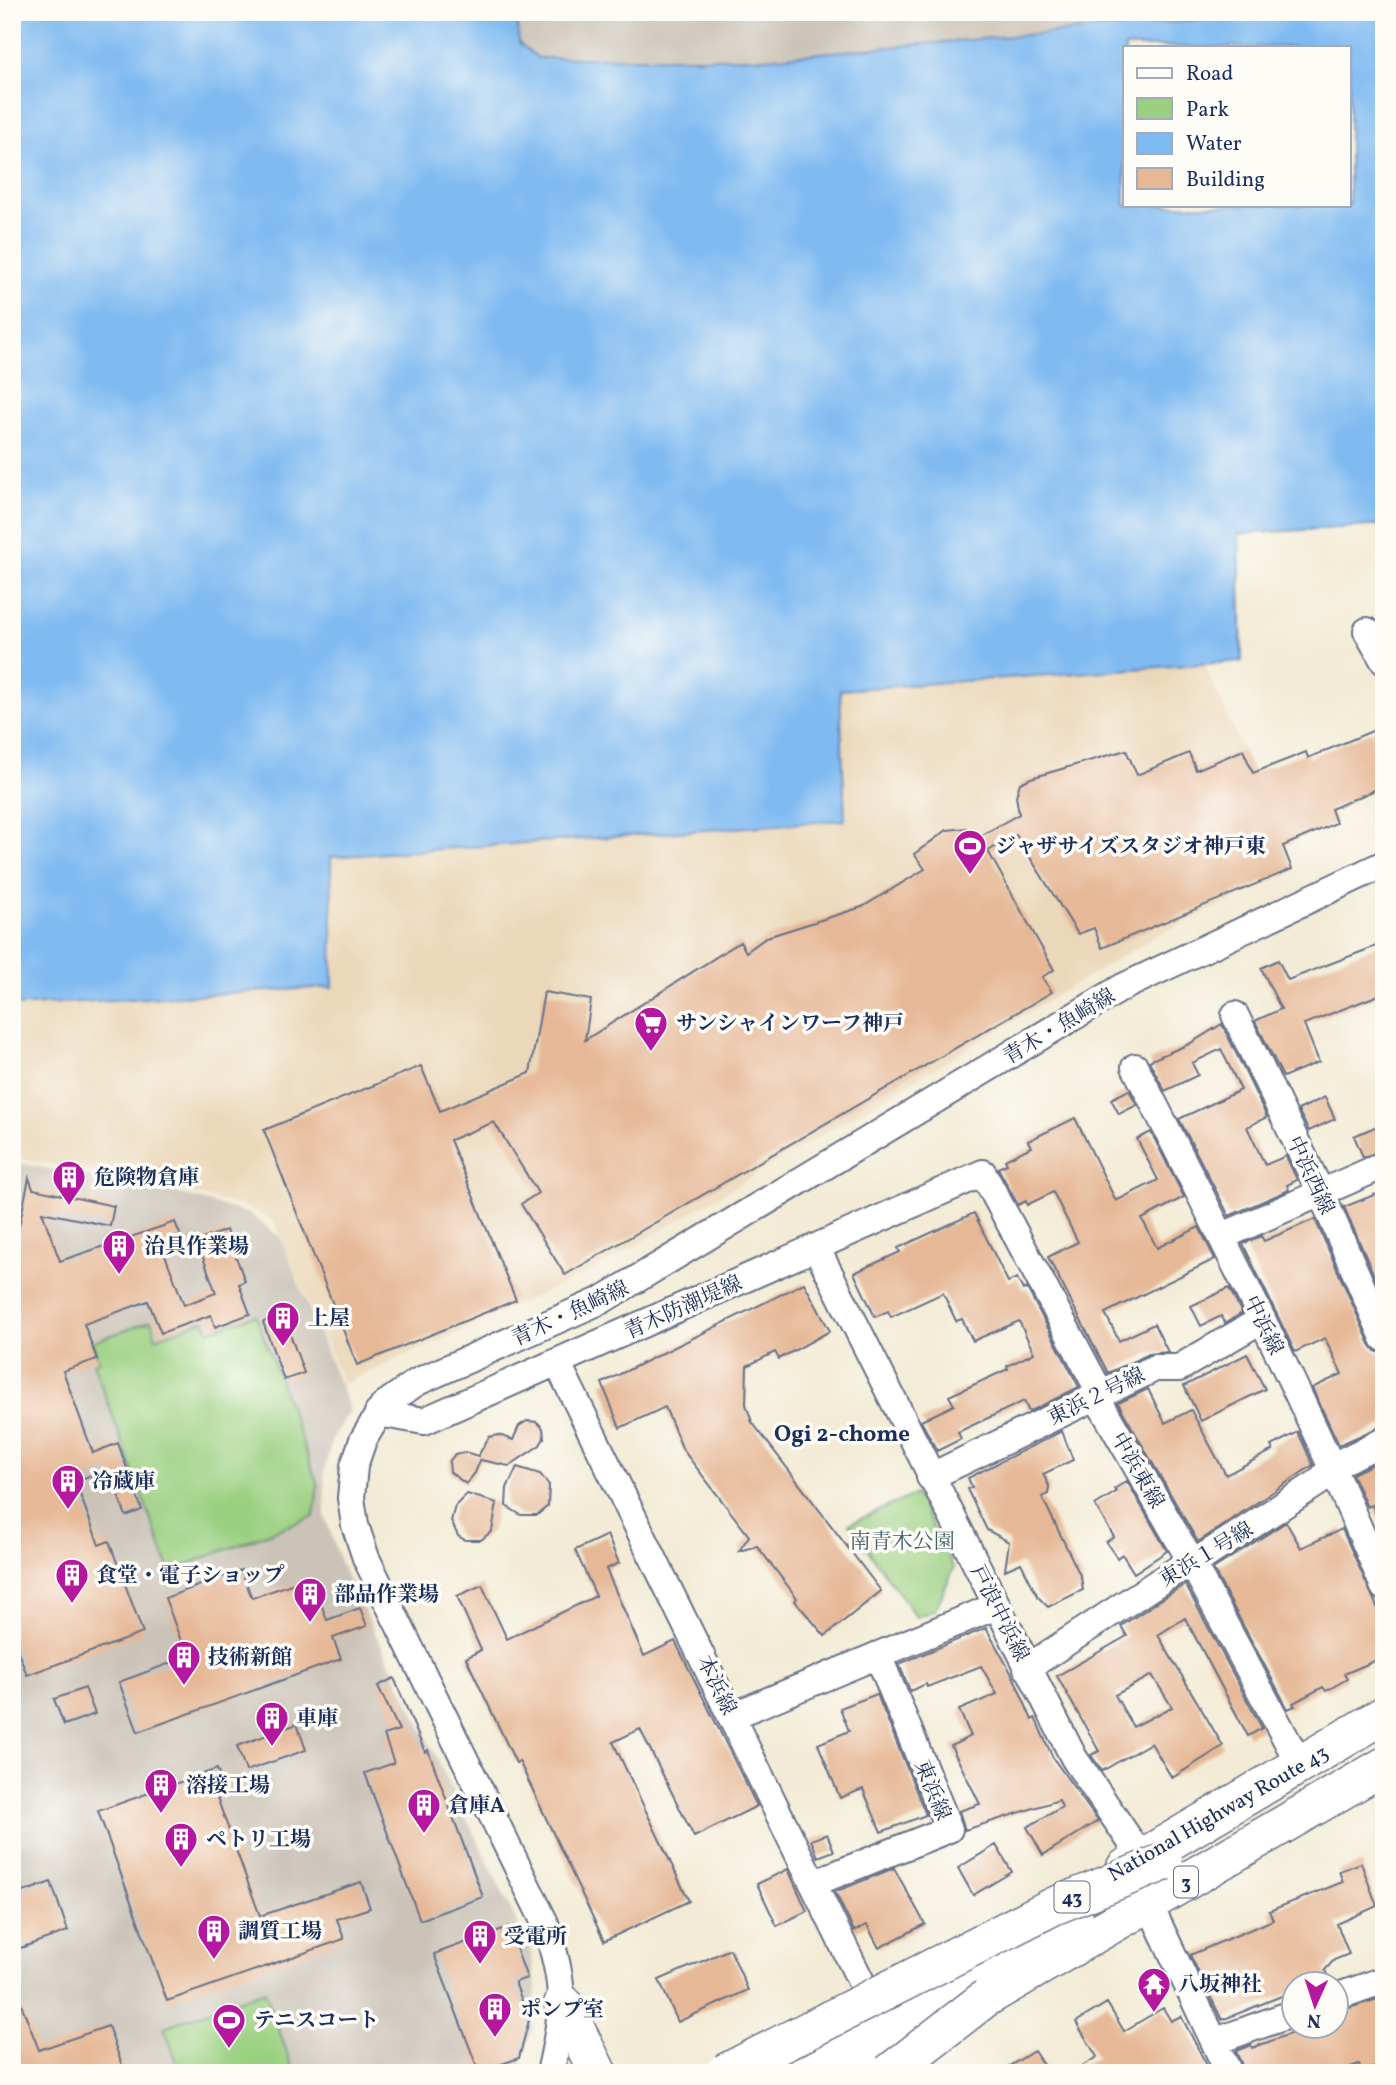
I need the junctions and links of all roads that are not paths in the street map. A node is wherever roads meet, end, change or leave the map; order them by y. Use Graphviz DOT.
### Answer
graph roads {
  1 [pos="1367,631"];
  2 [pos="1384,661"];
  3 [pos="1384,864"];
  4 [pos="1235,1015"];
  5 [pos="1135,1068"];
  6 [pos="1384,1165"];
  7 [pos="983,1173"];
  8 [pos="1321,1193"];
  9 [pos="1223,1236"];
  10 [pos="816,1247"];
  11 [pos="1261,1320"];
  12 [pos="1384,1338"];
  13 [pos="558,1364"];
  14 [pos="1096,1396"];
  15 [pos="379,1413"];
  16 [pos="1384,1441"];
  17 [pos="1333,1466"];
  18 [pos="930,1477"];
  19 [pos="1192,1563"];
  20 [pos="1384,1587"];
  21 [pos="996,1606"];
  22 [pos="878,1656"];
  23 [pos="1027,1668"];
  24 [pos="1384,1715"];
  25 [pos="732,1716"];
  26 [pos="1384,1731"];
  27 [pos="1300,1765"];
  28 [pos="1384,1766"];
  29 [pos="1384,1788"];
  30 [pos="1153,1860"];
  31 [pos="814,1883"];
  32 [pos="1157,1921"];
  33 [pos="1384,1980"];
  34 [pos="1350,1992"];
  35 [pos="563,2003"];
  36 [pos="873,2008"];
  37 [pos="1280,2017"];
  38 [pos="1216,2041"];
  39 [pos="802,2059"];
  40 [pos="550,2073"];
  41 [pos="598,2073"];
  42 [pos="725,2073"];
  43 [pos="757,2073"];
  44 [pos="882,2073"];
  45 [pos="1229,2073"];
  1 -- 2 [label="street"];
  3 -- 15 [label="street, 青木・魚崎線"];
  4 -- 8 [label="street, 中浜西線"];
  5 -- 9 [label="street, 中浜線"];
  6 -- 8 [label="street"];
  7 -- 10 [label="street, 青木防潮堤線"];
  7 -- 14 [label="street, 中浜東線"];
  8 -- 9 [label="street"];
  8 -- 12 [label="street, 中浜西線"];
  9 -- 11 [label="street, 中浜線"];
  10 -- 13 [label="street, 青木防潮堤線"];
  10 -- 18 [label="street, 戸浪中浜線"];
  11 -- 14 [label="street, 東浜２号線"];
  11 -- 17 [label="street, 中浜線"];
  13 -- 15 [label="street, 青木防潮堤線"];
  13 -- 25 [label="street, 本浜線"];
  14 -- 18 [label="street, 東浜２号線"];
  14 -- 19 [label="street, 中浜東線"];
  15 -- 35 [label="street, 青木・魚崎線"];
  16 -- 17 [label="street, 東浜１号線"];
  17 -- 19 [label="street, 東浜１号線"];
  17 -- 20 [label="street, 中浜線"];
  18 -- 21 [label="street, 戸浪中浜線"];
  19 -- 23 [label="street, 東浜１号線"];
  19 -- 27 [label="street, 中浜東線"];
  21 -- 22 [label="street"];
  21 -- 23 [label="street, 戸浪中浜線"];
  22 -- 25 [label="street"];
  22 -- 31 [label="street, 東浜線"];
  23 -- 30 [label="street, 戸浪中浜線"];
  24 -- 27 [label="highway, National Highway Route 43 / 43"];
  25 -- 31 [label="street, 本浜線"];
  26 -- 30 [label="highway, 3"];
  27 -- 30 [label="highway, National Highway Route 43 / 43"];
  28 -- 44 [label="highway, 3, bridge"];
  29 -- 32 [label="highway"];
  30 -- 36 [label="highway, National Highway Route 43 / 43"];
  30 -- 39 [label="highway, 3, bridge"];
  30 -- 42 [label="highway, bridge"];
  31 -- 36 [label="street, 本浜線"];
  32 -- 38 [label="street"];
  32 -- 44 [label="highway"];
  33 -- 34 [label="street"];
  35 -- 40 [label="street, 青木・魚崎線"];
  35 -- 41 [label="highway"];
  36 -- 39 [label="highway, National Highway Route 43 / 43"];
  37 -- 38 [label="street"];
  38 -- 45 [label="street"];
  39 -- 42 [label="highway"];
  39 -- 43 [label="highway, National Highway Route 43 / 43"];
}
